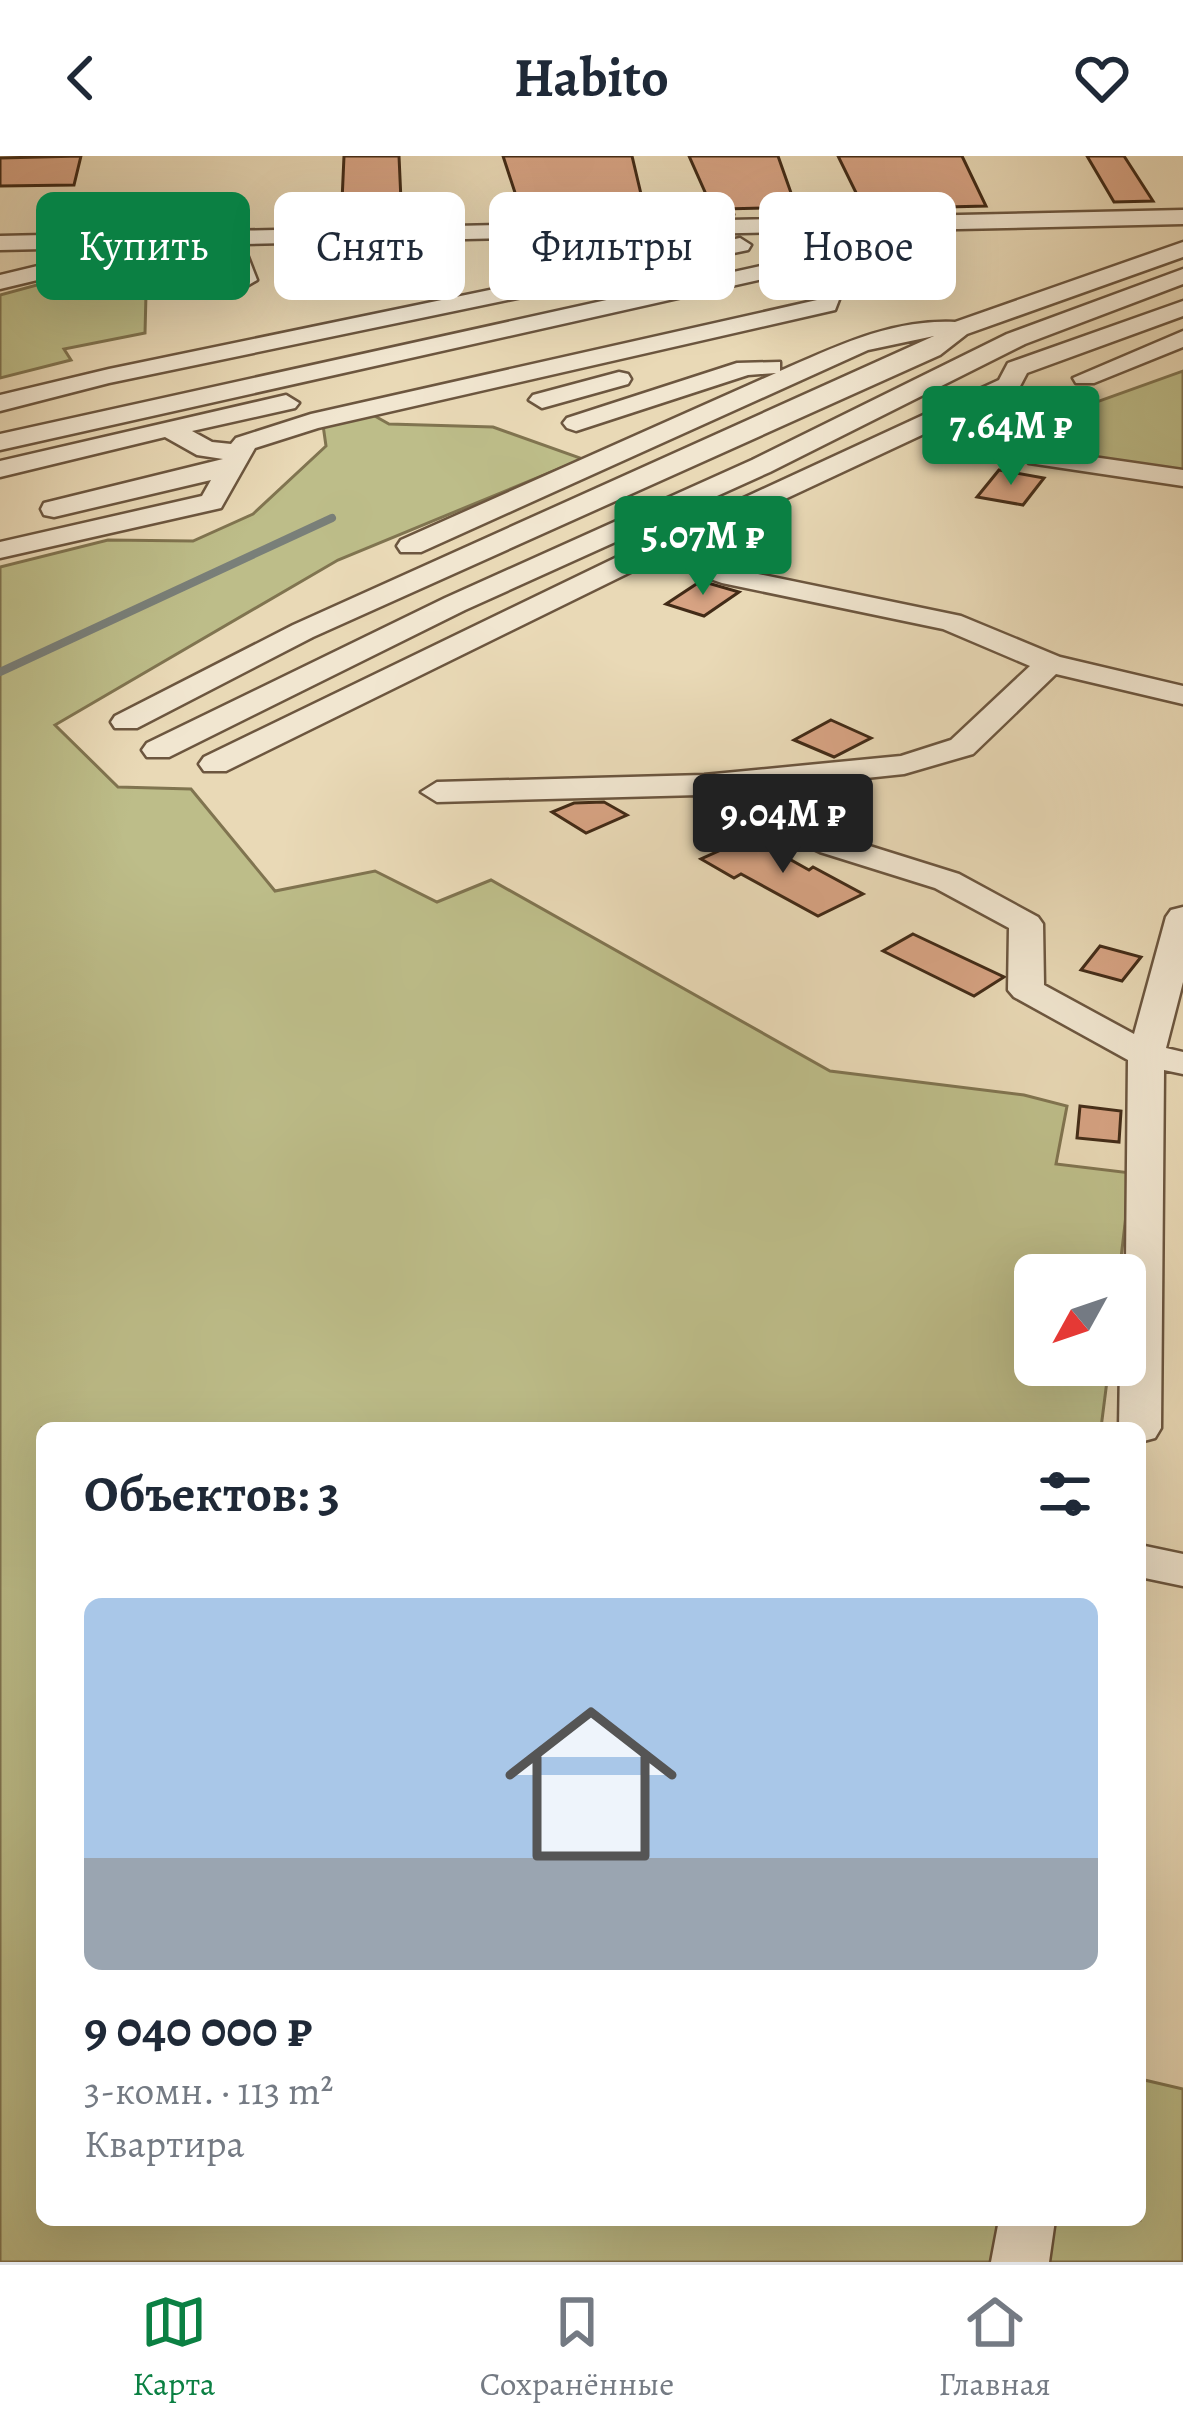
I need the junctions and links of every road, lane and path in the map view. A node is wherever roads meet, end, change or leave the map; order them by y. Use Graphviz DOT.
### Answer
graph roads {
  1 [pos="1183,218"];
  2 [pos="956,221"];
  3 [pos="759,225"];
  4 [pos="250,240"];
  5 [pos="759,242"];
  6 [pos="0,243"];
  7 [pos="36,243"];
  8 [pos="1183,249"];
  9 [pos="759,271"];
  10 [pos="36,273"];
  11 [pos="1183,276"];
  12 [pos="0,282"];
  13 [pos="759,299"];
  14 [pos="829,300"];
  15 [pos="1183,308"];
  16 [pos="917,329"];
  17 [pos="959,329"];
  18 [pos="1183,338"];
  19 [pos="818,363"];
  20 [pos="1085,378"];
  21 [pos="542,400"];
  22 [pos="0,403"];
  23 [pos="576,423"];
  24 [pos="168,430"];
  25 [pos="0,442"];
  26 [pos="200,446"];
  27 [pos="1038,457"];
  28 [pos="235,460"];
  29 [pos="0,469"];
  30 [pos="1183,478"];
  31 [pos="0,494"];
  32 [pos="0,523"];
  33 [pos="412,546"];
  34 [pos="0,550"];
  35 [pos="654,550"];
  36 [pos="1050,664"];
  37 [pos="1183,694"];
  38 [pos="126,722"];
  39 [pos="158,750"];
  40 [pos="214,764"];
  41 [pos="704,784"];
  42 [pos="437,792"];
  43 [pos="1183,917"];
  44 [pos="1165,1059"];
  45 [pos="1140,1422"];
  46 [pos="1146,1562"];
  47 [pos="1183,1570"];
  48 [pos="1026,2226"];
  49 [pos="1020,2262"];
  1 -- 2 [label="street"];
  3 -- 4 [label="street"];
  5 -- 22 [label="street"];
  6 -- 7 [label="street"];
  8 -- 17 [label="street"];
  9 -- 25 [label="street"];
  10 -- 12 [label="street"];
  11 -- 39 [label="street"];
  13 -- 24 [label="street"];
  14 -- 28 [label="street"];
  15 -- 35 [label="street"];
  16 -- 17 [label="street"];
  16 -- 19 [label="street"];
  16 -- 21 [label="street"];
  17 -- 38 [label="street"];
  18 -- 20 [label="street"];
  19 -- 23 [label="street"];
  19 -- 33 [label="street"];
  24 -- 26 [label="street"];
  24 -- 29 [label="street"];
  26 -- 28 [label="street"];
  26 -- 31 [label="street"];
  27 -- 30 [label="street"];
  28 -- 32 [label="street"];
  28 -- 34 [label="street"];
  35 -- 36 [label="street"];
  35 -- 40 [label="street"];
  36 -- 37 [label="street"];
  36 -- 41 [label="street"];
  41 -- 42 [label="street"];
  41 -- 44 [label="street"];
  43 -- 44 [label="street"];
  44 -- 45 [label="street"];
  46 -- 47 [label="street"];
  48 -- 49 [label="street"];
}
